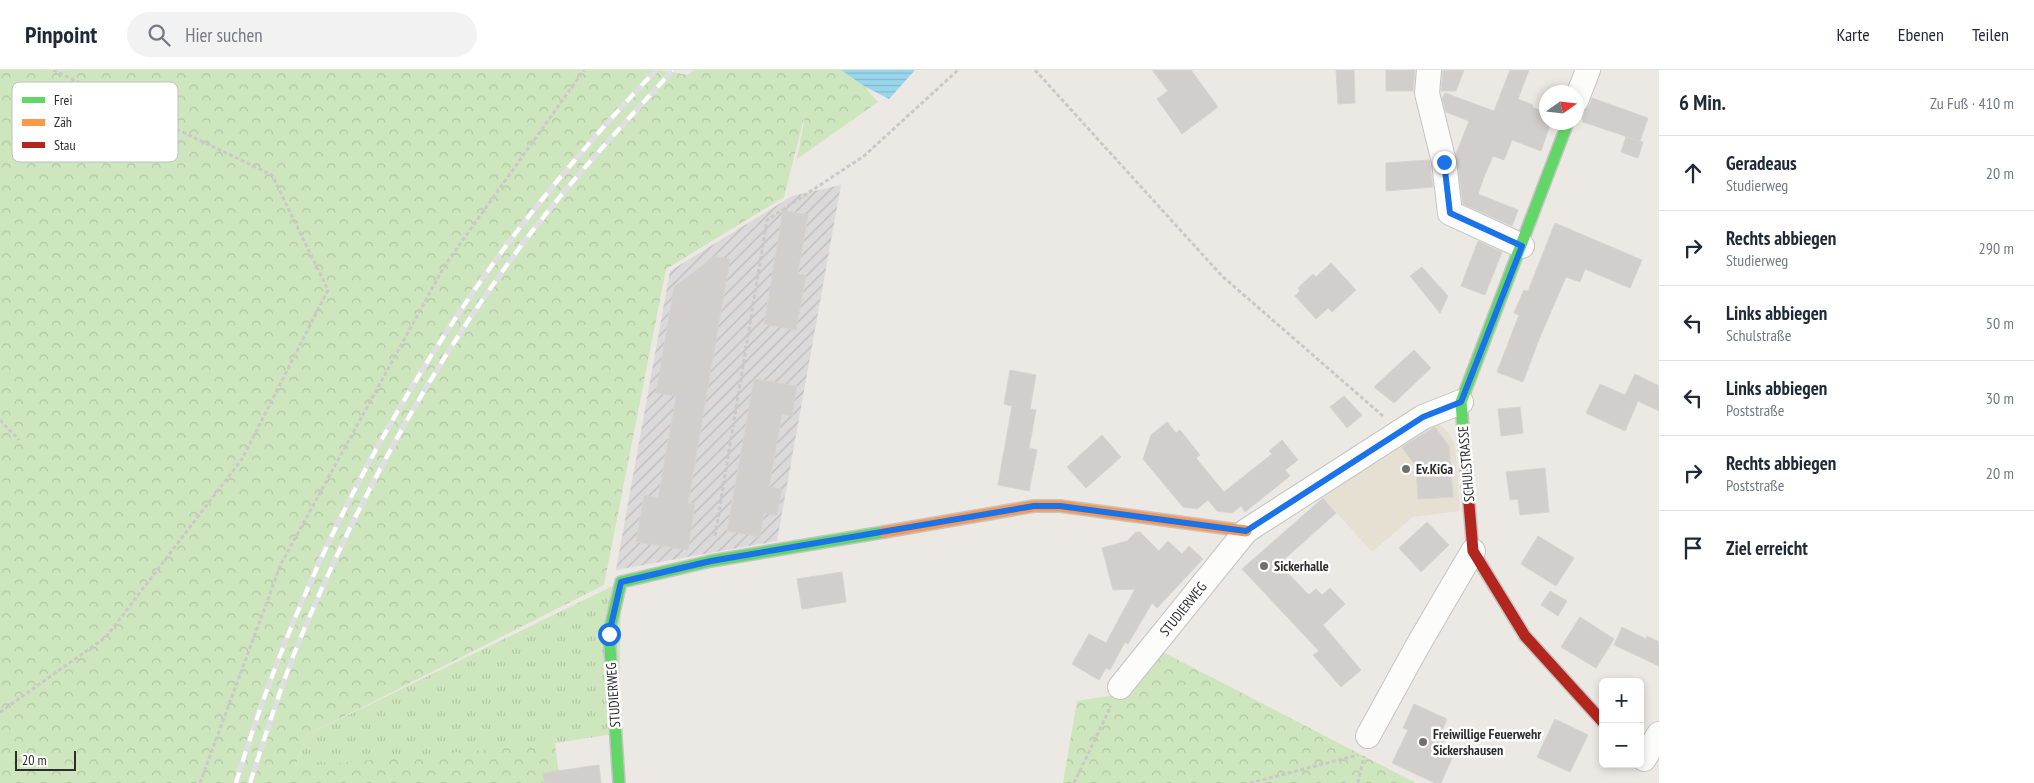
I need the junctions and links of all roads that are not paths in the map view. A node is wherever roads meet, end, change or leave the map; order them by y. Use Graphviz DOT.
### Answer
graph roads {
  1 [pos="1430,70"];
  2 [pos="1588,70"];
  3 [pos="1582,85"];
  4 [pos="1565,130"];
  5 [pos="1522,246"];
  6 [pos="1461,402"];
  7 [pos="1246,531"];
  8 [pos="1473,551"];
  9 [pos="1120,687"];
  10 [pos="1599,718"];
  11 [pos="1659,734"];
  12 [pos="1366,744"];
  13 [pos="1644,755"];
  14 [pos="619,783"];
  1 -- 5 [label="street"];
  2 -- 3 [label="street"];
  4 -- 5 [label="street, SCHULSTRASSE"];
  5 -- 6 [label="street, SCHULSTRASSE"];
  6 -- 7 [label="street, STUDIERWEG"];
  6 -- 8 [label="street, SCHULSTRASSE"];
  7 -- 9 [label="street, STUDIERWEG"];
  7 -- 14 [label="street, STUDIERWEG"];
  8 -- 10 [label="street, SCHULSTRASSE"];
  8 -- 12 [label="street"];
  11 -- 13 [label="street"];
}
